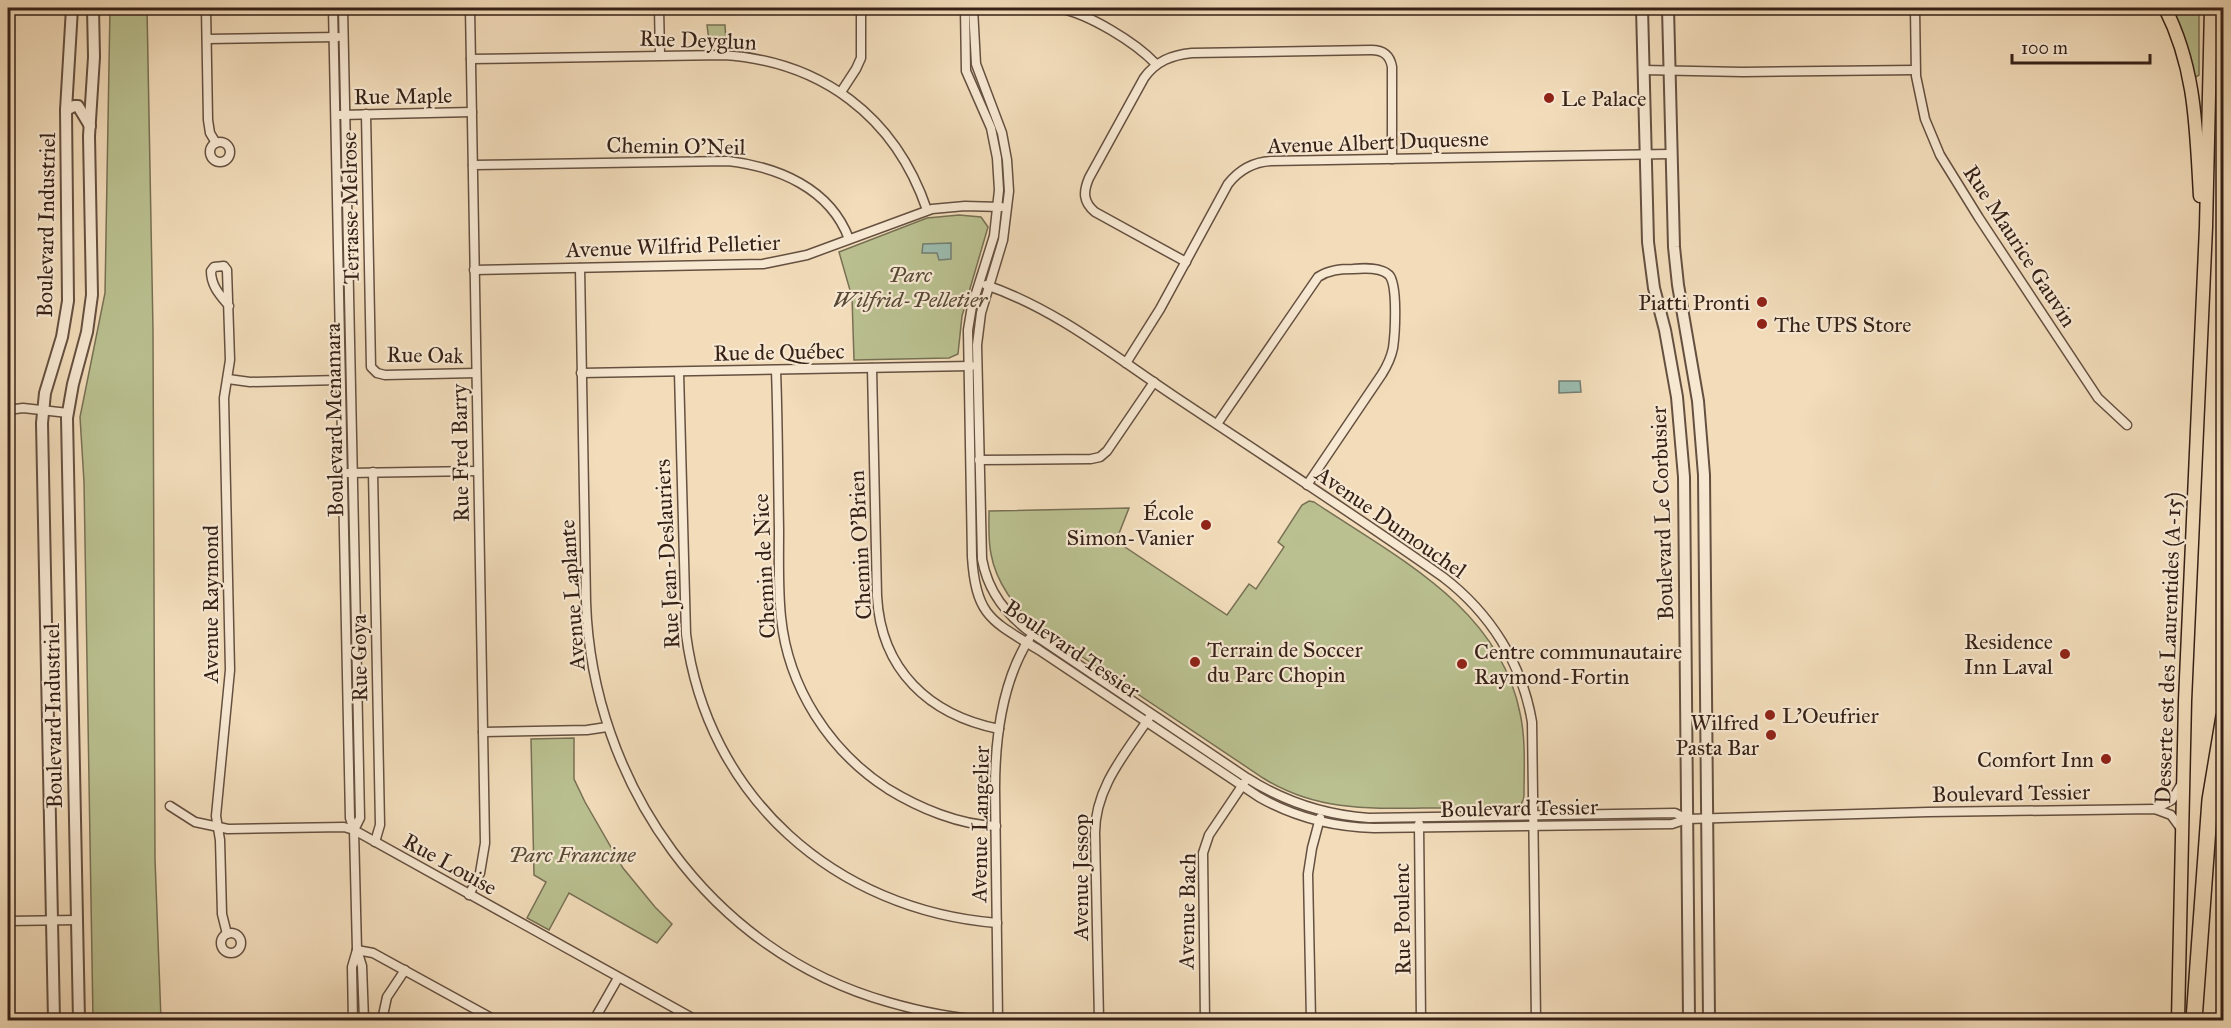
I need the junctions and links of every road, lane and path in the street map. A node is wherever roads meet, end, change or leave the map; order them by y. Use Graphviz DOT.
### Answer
graph roads {
  1 [pos="72,8"];
  2 [pos="93,8"];
  3 [pos="206,8"];
  4 [pos="333,8"];
  5 [pos="343,8"];
  6 [pos="470,8"];
  7 [pos="659,8"];
  8 [pos="861,8"];
  9 [pos="1011,8"];
  10 [pos="1059,8"];
  11 [pos="1642,8"];
  12 [pos="1668,8"];
  13 [pos="1915,8"];
  14 [pos="2165,8"];
  15 [pos="2211,8"];
  16 [pos="969,9"];
  17 [pos="333,37"];
  18 [pos="344,37"];
  19 [pos="207,39"];
  20 [pos="660,55"];
  21 [pos="471,59"];
  22 [pos="1156,64"];
  23 [pos="1643,70"];
  24 [pos="1669,70"];
  25 [pos="1915,70"];
  26 [pos="841,92"];
  27 [pos="66,110"];
  28 [pos="471,112"];
  29 [pos="366,114"];
  30 [pos="335,115"];
  31 [pos="345,115"];
  32 [pos="90,127"];
  33 [pos="216,143"];
  34 [pos="1645,154"];
  35 [pos="1670,154"];
  36 [pos="1392,159"];
  37 [pos="473,165"];
  38 [pos="1003,207"];
  39 [pos="927,210"];
  40 [pos="849,239"];
  41 [pos="1186,262"];
  42 [pos="580,268"];
  43 [pos="474,270"];
  44 [pos="2204,278"];
  45 [pos="981,283"];
  46 [pos="990,286"];
  47 [pos="228,306"];
  48 [pos="1126,363"];
  49 [pos="972,366"];
  50 [pos="872,368"];
  51 [pos="776,370"];
  52 [pos="375,371"];
  53 [pos="679,372"];
  54 [pos="476,373"];
  55 [pos="581,373"];
  56 [pos="228,379"];
  57 [pos="340,380"];
  58 [pos="1154,382"];
  59 [pos="8,410"];
  60 [pos="43,410"];
  61 [pos="68,412"];
  62 [pos="1217,424"];
  63 [pos="2127,425"];
  64 [pos="979,460"];
  65 [pos="478,471"];
  66 [pos="374,472"];
  67 [pos="353,473"];
  68 [pos="342,474"];
  69 [pos="1307,485"];
  70 [pos="1033,634"];
  71 [pos="1027,643"];
  72 [pos="2223,716"];
  73 [pos="1150,718"];
  74 [pos="607,727"];
  75 [pos="999,729"];
  76 [pos="483,732"];
  77 [pos="1247,778"];
  78 [pos="2183,781"];
  79 [pos="1242,786"];
  80 [pos="170,806"];
  81 [pos="2155,809"];
  82 [pos="1534,815"];
  83 [pos="1320,816"];
  84 [pos="1419,818"];
  85 [pos="1708,818"];
  86 [pos="1687,819"];
  87 [pos="996,825"];
  88 [pos="1534,826"];
  89 [pos="1419,827"];
  90 [pos="218,828"];
  91 [pos="354,830"];
  92 [pos="2182,830"];
  93 [pos="375,842"];
  94 [pos="469,895"];
  95 [pos="52,920"];
  96 [pos="76,920"];
  97 [pos="8,921"];
  98 [pos="997,923"];
  99 [pos="226,934"];
  100 [pos="357,950"];
  101 [pos="405,970"];
  102 [pos="618,978"];
  103 [pos="54,1020"];
  104 [pos="79,1020"];
  105 [pos="353,1020"];
  106 [pos="364,1020"];
  107 [pos="382,1020"];
  108 [pos="495,1020"];
  109 [pos="594,1020"];
  110 [pos="696,1020"];
  111 [pos="998,1020"];
  112 [pos="1100,1020"];
  113 [pos="1205,1020"];
  114 [pos="1311,1020"];
  115 [pos="1421,1020"];
  116 [pos="1536,1020"];
  117 [pos="1689,1020"];
  118 [pos="1709,1020"];
  119 [pos="2178,1020"];
  120 [pos="2194,1020"];
  1 -- 27 [label="street, Boulevard Industriel"];
  2 -- 32 [label="street, Boulevard Industriel"];
  3 -- 19 [label="street"];
  4 -- 17 [label="street, Boulevard Mcnamara"];
  5 -- 18 [label="street, Boulevard Mcnamara"];
  6 -- 21 [label="street, Rue Fred Barry"];
  7 -- 20 [label="street"];
  8 -- 26 [label="street"];
  9 -- 16 [label="street"];
  10 -- 22 [label="street"];
  11 -- 23 [label="street, Boulevard Le Corbusier"];
  12 -- 24 [label="street, Boulevard Le Corbusier"];
  13 -- 25 [label="street, Rue Maurice Gauvin"];
  14 -- 44 [label="main road"];
  15 -- 44 [label="main road"];
  16 -- 38 [label="street, Boulevard Tessier"];
  17 -- 18 [label="street"];
  17 -- 19 [label="street"];
  17 -- 30 [label="street, Boulevard Mcnamara"];
  18 -- 31 [label="street, Boulevard Mcnamara"];
  19 -- 33 [label="street"];
  20 -- 21 [label="street, Rue Deyglun"];
  20 -- 26 [label="street, Rue Deyglun"];
  21 -- 28 [label="street, Rue Fred Barry"];
  22 -- 36 [label="street"];
  22 -- 41 [label="street"];
  23 -- 24 [label="street"];
  23 -- 34 [label="street, Boulevard Le Corbusier"];
  24 -- 25 [label="street"];
  24 -- 35 [label="street, Boulevard Le Corbusier"];
  25 -- 63 [label="street, Rue Maurice Gauvin"];
  26 -- 39 [label="street, Rue Deyglun"];
  27 -- 32 [label="street, Boulevard Industriel"];
  27 -- 60 [label="street, Boulevard Industriel"];
  28 -- 29 [label="street, Rue Maple"];
  28 -- 37 [label="street, Rue Fred Barry"];
  29 -- 31 [label="street, Rue Maple"];
  29 -- 52 [label="street, Terrasse Melrose"];
  30 -- 31 [label="street, Rue Maple"];
  30 -- 57 [label="street, Boulevard Mcnamara"];
  31 -- 67 [label="street, Boulevard Mcnamara"];
  32 -- 61 [label="street, Boulevard Industriel"];
  34 -- 35 [label="street, Avenue Albert Duquesne"];
  34 -- 36 [label="street, Avenue Albert Duquesne"];
  34 -- 86 [label="street, Boulevard Le Corbusier"];
  35 -- 85 [label="street, Boulevard Le Corbusier"];
  36 -- 41 [label="street, Avenue Albert Duquesne"];
  37 -- 40 [label="street, Chemin O'Neil"];
  37 -- 43 [label="street, Rue Fred Barry"];
  38 -- 39 [label="street, Avenue Wilfrid Pelletier"];
  38 -- 45 [label="street, Boulevard Tessier"];
  38 -- 46 [label="street, Boulevard Tessier"];
  39 -- 40 [label="street, Avenue Wilfrid Pelletier"];
  40 -- 42 [label="street, Avenue Wilfrid Pelletier"];
  41 -- 48 [label="street, Avenue Albert Duquesne"];
  42 -- 43 [label="street, Avenue Wilfrid Pelletier"];
  42 -- 55 [label="street, Avenue Laplante"];
  43 -- 54 [label="street, Rue Fred Barry"];
  44 -- 78 [label="main road, Desserte est des Laurentides (A-15)"];
  45 -- 46 [label="street, Avenue Dumouchel"];
  45 -- 49 [label="street, Boulevard Tessier"];
  46 -- 48 [label="street, Avenue Dumouchel"];
  46 -- 49 [label="street, Boulevard Tessier"];
  47 -- 56 [label="street, Avenue Raymond"];
  48 -- 58 [label="street, Avenue Dumouchel"];
  49 -- 50 [label="street, Rue de Québec"];
  49 -- 64 [label="street, Boulevard Tessier"];
  49 -- 71 [label="street, Boulevard Tessier"];
  50 -- 51 [label="street, Rue de Québec"];
  50 -- 75 [label="street, Chemin O'Brien"];
  51 -- 53 [label="street, Rue de Québec"];
  51 -- 87 [label="street, Chemin de Nice"];
  52 -- 54 [label="street, Rue Oak"];
  53 -- 55 [label="street, Rue de Québec"];
  53 -- 98 [label="street, Rue Jean-Deslauriers"];
  54 -- 65 [label="street, Rue Fred Barry"];
  55 -- 74 [label="street, Avenue Laplante"];
  56 -- 57 [label="street"];
  56 -- 90 [label="street, Avenue Raymond"];
  57 -- 68 [label="street, Boulevard Mcnamara"];
  58 -- 62 [label="street, Avenue Dumouchel"];
  58 -- 64 [label="street"];
  59 -- 60 [label="street"];
  60 -- 61 [label="street"];
  60 -- 95 [label="street, Boulevard Industriel"];
  61 -- 96 [label="street, Boulevard Industriel"];
  62 -- 69 [label="street, Avenue Dumouchel"];
  62 -- 69 [label="street"];
  64 -- 70 [label="street, Boulevard Tessier"];
  65 -- 66 [label="street"];
  65 -- 76 [label="street, Rue Fred Barry"];
  66 -- 67 [label="street"];
  66 -- 93 [label="street, Rue Goya"];
  67 -- 68 [label="street"];
  67 -- 91 [label="street, Boulevard Mcnamara"];
  68 -- 91 [label="street, Boulevard Mcnamara"];
  69 -- 82 [label="street, Avenue Dumouchel"];
  70 -- 71 [label="street, Avenue Langelier"];
  70 -- 73 [label="street, Boulevard Tessier"];
  71 -- 73 [label="street, Boulevard Tessier"];
  71 -- 75 [label="street, Avenue Langelier"];
  72 -- 120 [label="highway"];
  73 -- 77 [label="street, Boulevard Tessier"];
  73 -- 79 [label="street, Boulevard Tessier"];
  73 -- 112 [label="street, Avenue Jessop"];
  74 -- 76 [label="street"];
  74 -- 111 [label="street, Avenue Laplante"];
  75 -- 87 [label="street, Avenue Langelier"];
  76 -- 94 [label="street, Rue Fred Barry"];
  77 -- 79 [label="street, Avenue Bach"];
  77 -- 83 [label="street, Boulevard Tessier"];
  78 -- 81 [label="street"];
  78 -- 92 [label="main road, Desserte est des Laurentides (A-15)"];
  79 -- 83 [label="street, Boulevard Tessier"];
  79 -- 113 [label="street, Avenue Bach"];
  80 -- 90 [label="street, Rue Louise"];
  81 -- 85 [label="street, Boulevard Tessier"];
  81 -- 92 [label="street"];
  82 -- 84 [label="street, Boulevard Tessier"];
  82 -- 86 [label="street, Boulevard Tessier"];
  82 -- 88 [label="street, Avenue Dumouchel"];
  83 -- 84 [label="street, Boulevard Tessier"];
  83 -- 89 [label="street, Boulevard Tessier"];
  83 -- 114 [label="street"];
  84 -- 89 [label="street, Rue Poulenc"];
  85 -- 86 [label="street, Boulevard Tessier"];
  85 -- 118 [label="street, Boulevard Le Corbusier"];
  86 -- 88 [label="street, Boulevard Tessier"];
  86 -- 117 [label="street, Boulevard Le Corbusier"];
  87 -- 98 [label="street, Avenue Langelier"];
  88 -- 89 [label="street, Boulevard Tessier"];
  88 -- 116 [label="street, Avenue Dumouchel"];
  89 -- 115 [label="street, Rue Poulenc"];
  90 -- 91 [label="street, Rue Louise"];
  90 -- 99 [label="street, Avenue Raymond"];
  91 -- 93 [label="street, Rue Louise"];
  91 -- 100 [label="street, Boulevard Mcnamara"];
  92 -- 119 [label="main road, Desserte est des Laurentides (A-15)"];
  93 -- 94 [label="street, Rue Louise"];
  94 -- 102 [label="street, Rue Louise"];
  95 -- 96 [label="street"];
  95 -- 97 [label="street"];
  95 -- 103 [label="street, Boulevard Industriel"];
  96 -- 104 [label="street, Boulevard Industriel"];
  98 -- 111 [label="street, Avenue Langelier"];
  100 -- 101 [label="street"];
  100 -- 105 [label="street, Boulevard Mcnamara"];
  100 -- 106 [label="street, Boulevard Mcnamara"];
  101 -- 107 [label="street"];
  101 -- 108 [label="street"];
  102 -- 109 [label="street"];
  102 -- 110 [label="street, Rue Louise"];
  111 -- 112 [label="street, Avenue Laplante"];
}
